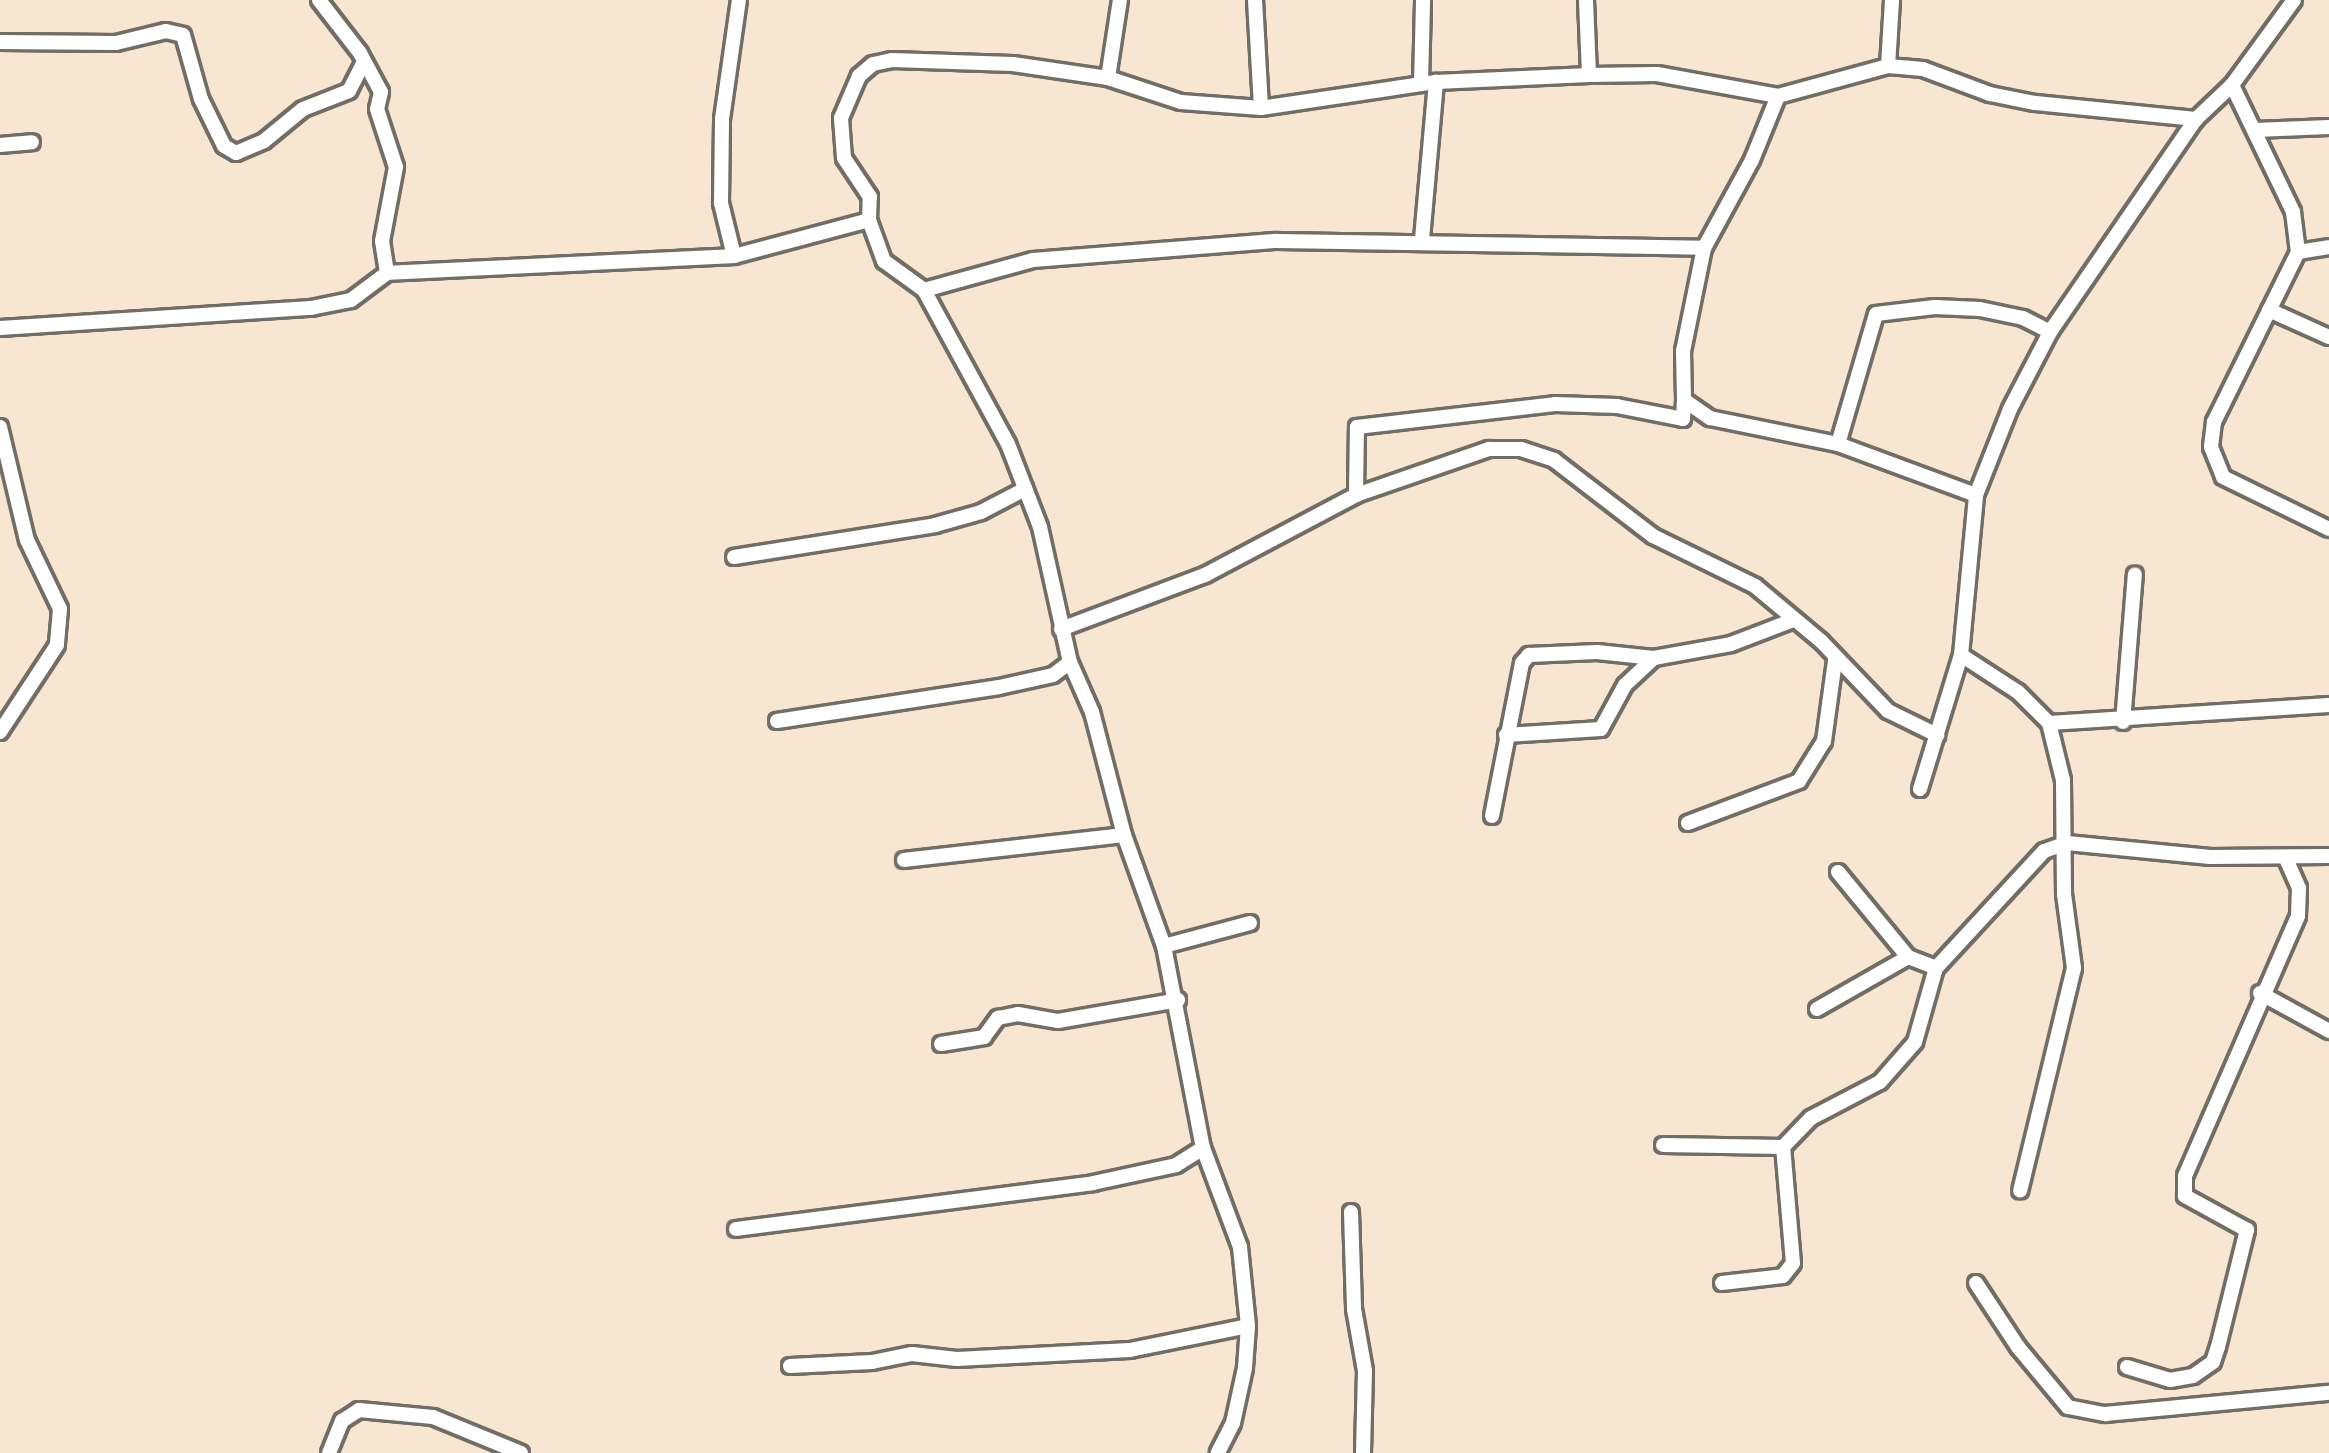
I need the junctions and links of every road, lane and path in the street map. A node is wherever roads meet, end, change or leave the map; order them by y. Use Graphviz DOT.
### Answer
graph roads {
  1 [pos="319,0"];
  2 [pos="739,0"];
  3 [pos="1120,0"];
  4 [pos="1255,0"];
  5 [pos="1423,0"];
  6 [pos="1586,0"];
  7 [pos="1892,0"];
  8 [pos="2294,0"];
  9 [pos="0,42"];
  10 [pos="364,62"];
  11 [pos="1888,66"];
  12 [pos="1589,75"];
  13 [pos="1108,77"];
  14 [pos="1429,83"];
  15 [pos="2231,85"];
  16 [pos="1778,96"];
  17 [pos="1261,108"];
  18 [pos="2196,119"];
  19 [pos="2329,127"];
  20 [pos="2255,130"];
  21 [pos="32,142"];
  22 [pos="0,145"];
  23 [pos="869,220"];
  24 [pos="1422,239"];
  25 [pos="2329,247"];
  26 [pos="1704,248"];
  27 [pos="2298,252"];
  28 [pos="734,256"];
  29 [pos="387,273"];
  30 [pos="924,290"];
  31 [pos="2269,310"];
  32 [pos="0,328"];
  33 [pos="2050,332"];
  34 [pos="2329,337"];
  35 [pos="1684,400"];
  36 [pos="0,428"];
  37 [pos="1838,444"];
  38 [pos="1025,489"];
  39 [pos="1976,494"];
  40 [pos="1356,495"];
  41 [pos="2329,529"];
  42 [pos="734,557"];
  43 [pos="2135,574"];
  44 [pos="1792,621"];
  45 [pos="1061,629"];
  46 [pos="1961,655"];
  47 [pos="1654,658"];
  48 [pos="1835,661"];
  49 [pos="1070,662"];
  50 [pos="2329,704"];
  51 [pos="777,721"];
  52 [pos="2123,722"];
  53 [pos="2049,723"];
  54 [pos="0,732"];
  55 [pos="1505,735"];
  56 [pos="1937,735"];
  57 [pos="1920,789"];
  58 [pos="1492,816"];
  59 [pos="1688,823"];
  60 [pos="1124,836"];
  61 [pos="2067,843"];
  62 [pos="2329,856"];
  63 [pos="2284,857"];
  64 [pos="904,860"];
  65 [pos="1838,872"];
  66 [pos="1250,923"];
  67 [pos="1164,946"];
  68 [pos="1907,957"];
  69 [pos="1936,968"];
  70 [pos="2260,993"];
  71 [pos="1178,1000"];
  72 [pos="1817,1009"];
  73 [pos="2329,1031"];
  74 [pos="941,1044"];
  75 [pos="1663,1145"];
  76 [pos="1783,1147"];
  77 [pos="1203,1148"];
  78 [pos="2020,1191"];
  79 [pos="1351,1212"];
  80 [pos="736,1229"];
  81 [pos="1722,1283"];
  82 [pos="1976,1283"];
  83 [pos="1248,1326"];
  84 [pos="790,1366"];
  85 [pos="2127,1367"];
  86 [pos="2329,1393"];
  87 [pos="328,1453"];
  88 [pos="521,1453"];
  89 [pos="1218,1453"];
  90 [pos="1363,1453"];
  1 -- 10 [label="street"];
  2 -- 28 [label="street"];
  3 -- 13 [label="street"];
  4 -- 17 [label="street"];
  5 -- 14 [label="street"];
  6 -- 12 [label="street"];
  7 -- 11 [label="street"];
  8 -- 15 [label="street"];
  9 -- 10 [label="street"];
  10 -- 29 [label="street"];
  11 -- 16 [label="street"];
  11 -- 18 [label="street"];
  12 -- 14 [label="street"];
  12 -- 16 [label="street"];
  13 -- 17 [label="street"];
  13 -- 23 [label="street"];
  14 -- 17 [label="street"];
  14 -- 24 [label="street"];
  15 -- 18 [label="street"];
  15 -- 20 [label="street"];
  16 -- 26 [label="street"];
  18 -- 33 [label="street"];
  19 -- 20 [label="street"];
  20 -- 27 [label="street"];
  21 -- 22 [label="street"];
  23 -- 28 [label="street"];
  23 -- 30 [label="street"];
  24 -- 26 [label="street"];
  24 -- 30 [label="street"];
  25 -- 27 [label="street"];
  26 -- 35 [label="street"];
  27 -- 31 [label="street"];
  28 -- 29 [label="street"];
  29 -- 32 [label="street"];
  30 -- 38 [label="street"];
  31 -- 34 [label="street"];
  31 -- 41 [label="street"];
  33 -- 37 [label="street"];
  33 -- 39 [label="street"];
  35 -- 37 [label="street"];
  35 -- 40 [label="street"];
  36 -- 54 [label="street"];
  37 -- 39 [label="street"];
  38 -- 42 [label="street"];
  38 -- 45 [label="street"];
  39 -- 46 [label="street"];
  40 -- 44 [label="street"];
  40 -- 45 [label="street"];
  43 -- 52 [label="street"];
  44 -- 47 [label="street"];
  44 -- 48 [label="street"];
  45 -- 49 [label="street"];
  46 -- 53 [label="street"];
  46 -- 56 [label="street"];
  47 -- 55 [label="street"];
  47 -- 55 [label="street"];
  48 -- 56 [label="street"];
  48 -- 59 [label="street"];
  49 -- 51 [label="street"];
  49 -- 60 [label="street"];
  50 -- 52 [label="street"];
  52 -- 53 [label="street"];
  53 -- 61 [label="street"];
  55 -- 58 [label="street"];
  56 -- 57 [label="street"];
  60 -- 64 [label="street"];
  60 -- 67 [label="street"];
  61 -- 63 [label="street"];
  61 -- 69 [label="street"];
  61 -- 78 [label="street"];
  62 -- 63 [label="street"];
  63 -- 70 [label="street"];
  65 -- 68 [label="street"];
  66 -- 67 [label="street"];
  67 -- 71 [label="street"];
  68 -- 69 [label="street"];
  68 -- 72 [label="street"];
  69 -- 76 [label="street"];
  70 -- 73 [label="street"];
  70 -- 85 [label="street"];
  71 -- 74 [label="street"];
  71 -- 77 [label="street"];
  75 -- 76 [label="street"];
  76 -- 81 [label="street"];
  77 -- 80 [label="street"];
  77 -- 83 [label="street"];
  79 -- 90 [label="street"];
  82 -- 86 [label="street"];
  83 -- 84 [label="street"];
  83 -- 89 [label="street"];
  87 -- 88 [label="street"];
}
